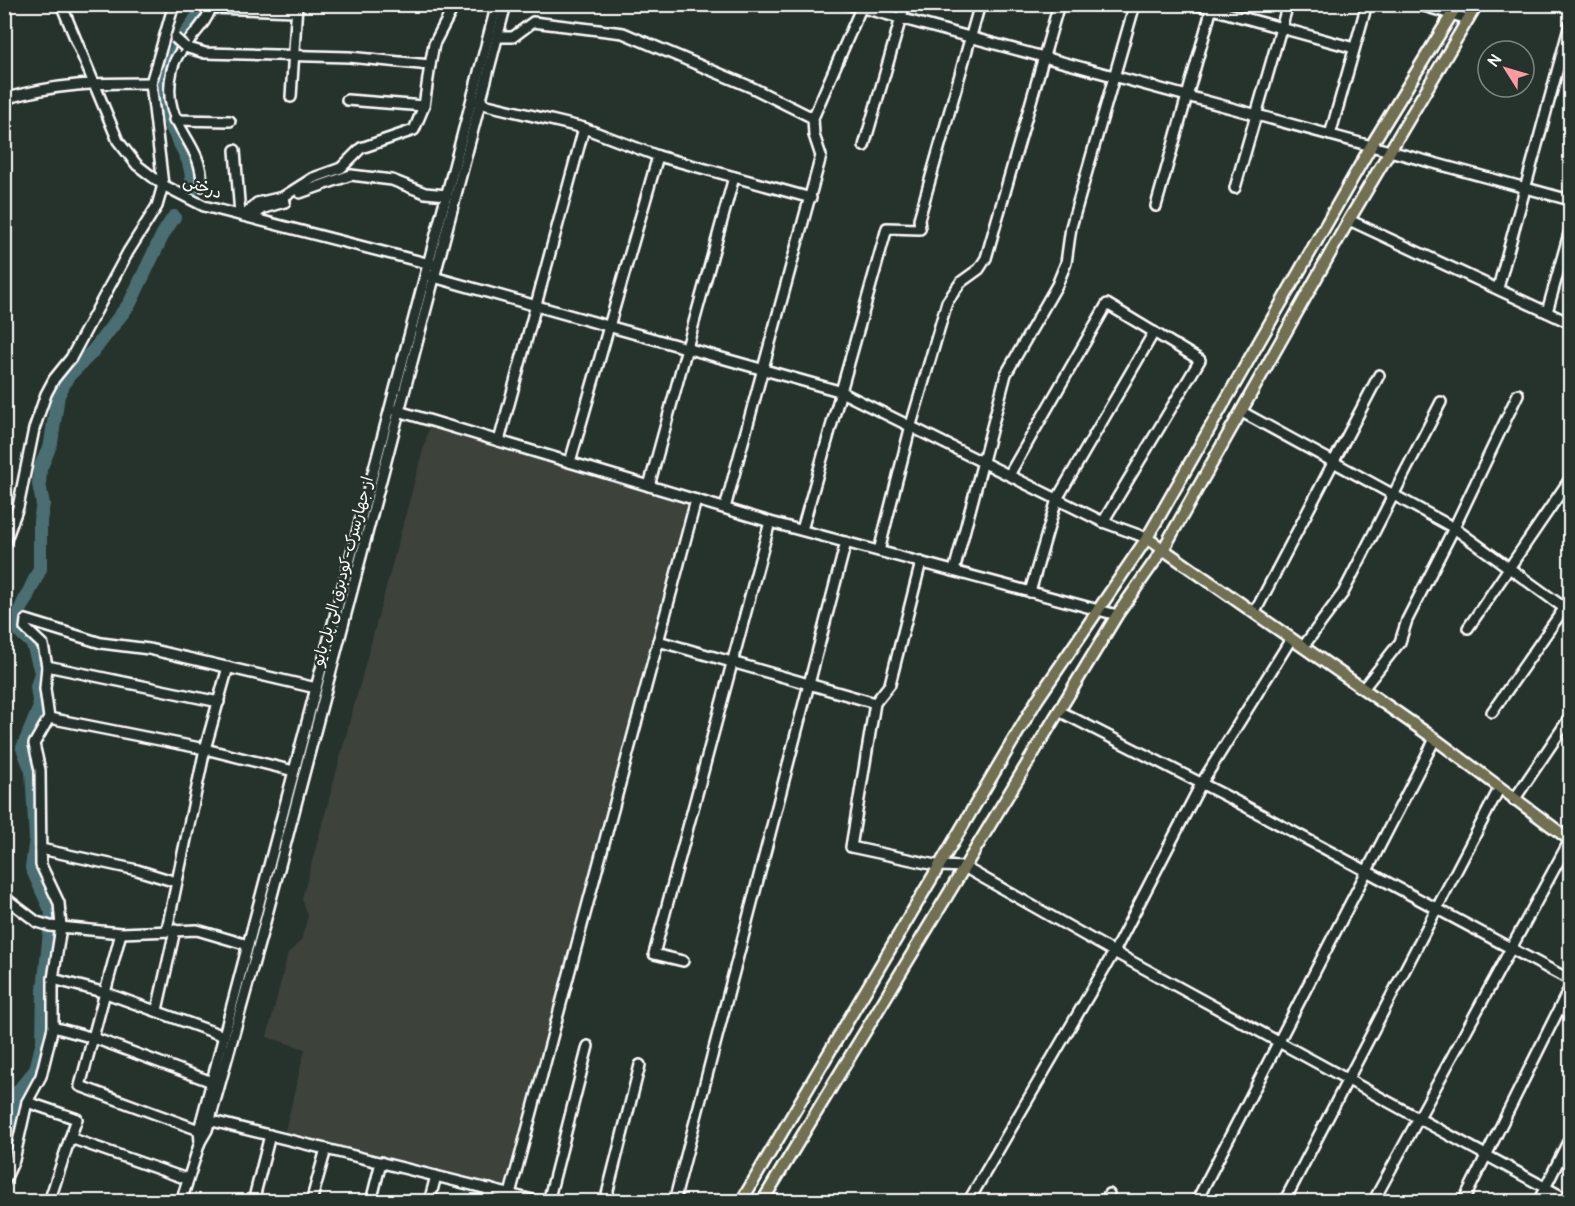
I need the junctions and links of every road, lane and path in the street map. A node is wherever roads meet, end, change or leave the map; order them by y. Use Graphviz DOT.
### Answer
graph roads {
  1 [pos="61,4"];
  2 [pos="174,4"];
  3 [pos="497,4"];
  4 [pos="506,4"];
  5 [pos="848,4"];
  6 [pos="905,4"];
  7 [pos="980,4"];
  8 [pos="1059,4"];
  9 [pos="1135,4"];
  10 [pos="1194,4"];
  11 [pos="1288,4"];
  12 [pos="1367,4"];
  13 [pos="1417,4"];
  14 [pos="1458,4"];
  15 [pos="1477,4"];
  16 [pos="454,5"];
  17 [pos="212,6"];
  18 [pos="1212,7"];
  19 [pos="296,8"];
  20 [pos="861,8"];
  21 [pos="1452,15"];
  22 [pos="901,18"];
  23 [pos="1468,19"];
  24 [pos="1570,24"];
  25 [pos="1281,28"];
  26 [pos="166,30"];
  27 [pos="497,37"];
  28 [pos="971,38"];
  29 [pos="1354,48"];
  30 [pos="293,56"];
  31 [pos="1045,57"];
  32 [pos="430,65"];
  33 [pos="1115,77"];
  34 [pos="93,83"];
  35 [pos="152,83"];
  36 [pos="1187,96"];
  37 [pos="291,97"];
  38 [pos="4,99"];
  39 [pos="347,100"];
  40 [pos="479,103"];
  41 [pos="424,106"];
  42 [pos="1256,115"];
  43 [pos="813,118"];
  44 [pos="174,120"];
  45 [pos="230,121"];
  46 [pos="584,128"];
  47 [pos="1329,135"];
  48 [pos="864,146"];
  49 [pos="1371,146"];
  50 [pos="235,150"];
  51 [pos="1389,151"];
  52 [pos="658,156"];
  53 [pos="734,177"];
  54 [pos="315,182"];
  55 [pos="163,185"];
  56 [pos="202,186"];
  57 [pos="1526,187"];
  58 [pos="1235,188"];
  59 [pos="447,195"];
  60 [pos="811,198"];
  61 [pos="1570,200"];
  62 [pos="1156,206"];
  63 [pos="246,216"];
  64 [pos="1349,220"];
  65 [pos="1570,230"];
  66 [pos="433,264"];
  67 [pos="430,276"];
  68 [pos="1498,288"];
  69 [pos="536,304"];
  70 [pos="1547,312"];
  71 [pos="1570,323"];
  72 [pos="610,326"];
  73 [pos="1154,332"];
  74 [pos="687,346"];
  75 [pos="765,369"];
  76 [pos="1379,375"];
  77 [pos="839,391"];
  78 [pos="1518,394"];
  79 [pos="1441,402"];
  80 [pos="395,410"];
  81 [pos="1242,412"];
  82 [pos="911,425"];
  83 [pos="499,441"];
  84 [pos="570,462"];
  85 [pos="984,463"];
  86 [pos="1334,463"];
  87 [pos="1009,475"];
  88 [pos="1570,478"];
  89 [pos="649,486"];
  90 [pos="1394,495"];
  91 [pos="1057,499"];
  92 [pos="696,500"];
  93 [pos="725,508"];
  94 [pos="770,522"];
  95 [pos="1103,522"];
  96 [pos="1454,528"];
  97 [pos="802,530"];
  98 [pos="1147,537"];
  99 [pos="846,542"];
  100 [pos="4,545"];
  101 [pos="1164,548"];
  102 [pos="879,551"];
  103 [pos="921,562"];
  104 [pos="1510,568"];
  105 [pos="954,571"];
  106 [pos="1030,592"];
  107 [pos="1569,607"];
  108 [pos="1098,610"];
  109 [pos="1255,612"];
  110 [pos="1117,615"];
  111 [pos="1468,628"];
  112 [pos="1291,639"];
  113 [pos="658,641"];
  114 [pos="1303,647"];
  115 [pos="732,663"];
  116 [pos="47,666"];
  117 [pos="228,668"];
  118 [pos="808,682"];
  119 [pos="316,688"];
  120 [pos="1363,689"];
  121 [pos="219,702"];
  122 [pos="875,703"];
  123 [pos="1059,711"];
  124 [pos="1492,712"];
  125 [pos="1570,717"];
  126 [pos="49,718"];
  127 [pos="1435,739"];
  128 [pos="206,749"];
  129 [pos="294,771"];
  130 [pos="1201,784"];
  131 [pos="1499,789"];
  132 [pos="1514,800"];
  133 [pos="1570,840"];
  134 [pos="41,849"];
  135 [pos="940,866"];
  136 [pos="964,867"];
  137 [pos="1366,871"];
  138 [pos="176,882"];
  139 [pos="4,897"];
  140 [pos="1437,909"];
  141 [pos="55,927"];
  142 [pos="171,930"];
  143 [pos="121,933"];
  144 [pos="248,945"];
  145 [pos="1511,949"];
  146 [pos="1113,952"];
  147 [pos="683,961"];
  148 [pos="53,979"];
  149 [pos="1570,980"];
  150 [pos="1570,987"];
  151 [pos="106,993"];
  152 [pos="157,1010"];
  153 [pos="53,1027"];
  154 [pos="224,1036"];
  155 [pos="94,1038"];
  156 [pos="1278,1042"];
  157 [pos="588,1046"];
  158 [pos="640,1065"];
  159 [pos="1347,1080"];
  160 [pos="212,1082"];
  161 [pos="27,1102"];
  162 [pos="1419,1118"];
  163 [pos="206,1120"];
  164 [pos="199,1130"];
  165 [pos="270,1135"];
  166 [pos="70,1138"];
  167 [pos="1570,1138"];
  168 [pos="200,1142"];
  169 [pos="326,1149"];
  170 [pos="1487,1156"];
  171 [pos="381,1162"];
  172 [pos="436,1176"];
  173 [pos="187,1179"];
  174 [pos="4,1182"];
  175 [pos="1545,1188"];
  176 [pos="490,1189"];
  177 [pos="510,1194"];
  178 [pos="1570,1201"];
  179 [pos="48,1202"];
  180 [pos="181,1202"];
  181 [pos="253,1202"];
  182 [pos="311,1202"];
  183 [pos="371,1202"];
  184 [pos="429,1202"];
  185 [pos="487,1202"];
  186 [pos="541,1202"];
  187 [pos="548,1202"];
  188 [pos="605,1202"];
  189 [pos="674,1202"];
  190 [pos="741,1202"];
  191 [pos="762,1202"];
  192 [pos="968,1202"];
  193 [pos="1196,1202"];
  194 [pos="1284,1202"];
  195 [pos="1373,1202"];
  196 [pos="1463,1202"];
  197 [pos="1538,1202"];
  1 -- 34 [label="street, درختی"];
  2 -- 26 [label="street"];
  3 -- 59 [label="street, از جهارسرک-کودبرق الی پل بایو"];
  4 -- 27 [label="street, از جهارسرک-کودبرق الی پل بایو"];
  5 -- 20 [label="street"];
  6 -- 22 [label="street"];
  7 -- 28 [label="street"];
  8 -- 31 [label="street"];
  9 -- 33 [label="street"];
  10 -- 18 [label="street"];
  11 -- 25 [label="street"];
  12 -- 29 [label="street"];
  13 -- 21 [label="street"];
  14 -- 21 [label="main road"];
  15 -- 23 [label="main road"];
  16 -- 32 [label="street"];
  17 -- 19 [label="street"];
  17 -- 44 [label="street"];
  18 -- 25 [label="street"];
  18 -- 36 [label="street"];
  19 -- 30 [label="street"];
  20 -- 22 [label="street"];
  20 -- 43 [label="street"];
  21 -- 23 [label="street"];
  21 -- 49 [label="main road"];
  22 -- 28 [label="street"];
  22 -- 48 [label="street"];
  23 -- 51 [label="main road"];
  24 -- 57 [label="street"];
  25 -- 29 [label="street"];
  25 -- 42 [label="street"];
  26 -- 30 [label="street, bridge"];
  26 -- 35 [label="street"];
  27 -- 40 [label="street, از جهارسرک-کودبرق الی پل بایو"];
  27 -- 43 [label="street"];
  28 -- 31 [label="street"];
  28 -- 77 [label="street"];
  29 -- 47 [label="street"];
  30 -- 32 [label="street"];
  30 -- 37 [label="street"];
  31 -- 33 [label="street"];
  31 -- 82 [label="street"];
  32 -- 41 [label="street"];
  33 -- 36 [label="street"];
  33 -- 85 [label="street"];
  34 -- 35 [label="street"];
  34 -- 38 [label="street"];
  34 -- 55 [label="street, درختی"];
  35 -- 55 [label="street"];
  36 -- 42 [label="street"];
  36 -- 62 [label="street"];
  39 -- 41 [label="street"];
  40 -- 46 [label="street"];
  40 -- 66 [label="street, از جهارسرک-کودبرق الی پل بایو"];
  41 -- 54 [label="street"];
  42 -- 47 [label="street"];
  42 -- 58 [label="street"];
  43 -- 60 [label="street"];
  44 -- 45 [label="street"];
  44 -- 56 [label="street"];
  46 -- 52 [label="street"];
  46 -- 69 [label="street"];
  47 -- 49 [label="street"];
  49 -- 51 [label="street"];
  49 -- 98 [label="main road"];
  50 -- 63 [label="street"];
  51 -- 57 [label="street"];
  51 -- 64 [label="main road"];
  52 -- 53 [label="street"];
  52 -- 72 [label="street"];
  53 -- 60 [label="street"];
  53 -- 74 [label="street"];
  54 -- 59 [label="street"];
  54 -- 63 [label="street"];
  55 -- 63 [label="street, درختی"];
  55 -- 100 [label="street"];
  57 -- 61 [label="street"];
  57 -- 68 [label="street"];
  59 -- 66 [label="street, از جهارسرک-کودبرق الی پل بایو"];
  60 -- 75 [label="street"];
  63 -- 66 [label="street, درختی"];
  64 -- 68 [label="street"];
  64 -- 81 [label="main road"];
  65 -- 70 [label="street"];
  66 -- 67 [label="street, از جهارسرک-کودبرق الی پل بایو"];
  67 -- 69 [label="street"];
  67 -- 80 [label="street, از جهارسرک-کودبرق الی پل بایو"];
  68 -- 70 [label="street"];
  69 -- 72 [label="street"];
  69 -- 83 [label="street"];
  70 -- 71 [label="street"];
  72 -- 74 [label="street"];
  72 -- 84 [label="street"];
  73 -- 87 [label="street"];
  73 -- 91 [label="street"];
  73 -- 95 [label="street"];
  74 -- 75 [label="street"];
  74 -- 89 [label="street"];
  75 -- 77 [label="street"];
  75 -- 93 [label="street"];
  76 -- 86 [label="street"];
  77 -- 82 [label="street"];
  77 -- 97 [label="street"];
  78 -- 96 [label="street"];
  79 -- 90 [label="street"];
  80 -- 83 [label="street"];
  80 -- 119 [label="street, از جهارسرک-کودبرق الی پل بایو"];
  80 -- 163 [label="street, از جهارسرک-کودبرق الی پل بایو"];
  81 -- 86 [label="street"];
  81 -- 101 [label="main road"];
  82 -- 85 [label="street"];
  82 -- 102 [label="street"];
  83 -- 84 [label="street"];
  84 -- 89 [label="street"];
  85 -- 87 [label="street"];
  85 -- 105 [label="street"];
  86 -- 90 [label="street"];
  86 -- 109 [label="street"];
  87 -- 91 [label="street"];
  88 -- 104 [label="street"];
  89 -- 92 [label="street"];
  90 -- 96 [label="street"];
  90 -- 114 [label="street"];
  91 -- 95 [label="street"];
  91 -- 106 [label="street"];
  92 -- 93 [label="street"];
  92 -- 113 [label="street"];
  93 -- 94 [label="street"];
  94 -- 97 [label="street"];
  94 -- 115 [label="street"];
  95 -- 98 [label="street"];
  96 -- 104 [label="street"];
  96 -- 120 [label="street"];
  97 -- 99 [label="street"];
  98 -- 101 [label="main road"];
  98 -- 108 [label="main road"];
  99 -- 102 [label="street"];
  99 -- 118 [label="street"];
  101 -- 109 [label="main road"];
  101 -- 110 [label="main road"];
  102 -- 103 [label="street"];
  103 -- 105 [label="street"];
  103 -- 122 [label="street"];
  104 -- 107 [label="street"];
  104 -- 111 [label="street"];
  105 -- 106 [label="street"];
  106 -- 108 [label="street"];
  107 -- 124 [label="street"];
  108 -- 110 [label="street"];
  108 -- 135 [label="main road"];
  109 -- 112 [label="main road"];
  110 -- 123 [label="main road"];
  112 -- 114 [label="main road"];
  112 -- 130 [label="street"];
  113 -- 115 [label="street"];
  113 -- 177 [label="street"];
  114 -- 120 [label="main road"];
  115 -- 118 [label="street"];
  115 -- 147 [label="street"];
  116 -- 117 [label="street"];
  116 -- 121 [label="street"];
  116 -- 126 [label="street"];
  117 -- 119 [label="street"];
  117 -- 121 [label="street"];
  118 -- 122 [label="street"];
  118 -- 189 [label="street"];
  119 -- 129 [label="street, از جهارسرک-کودبرق الی پل بایو"];
  120 -- 127 [label="main road"];
  121 -- 128 [label="street"];
  122 -- 135 [label="street"];
  123 -- 130 [label="street"];
  123 -- 136 [label="main road"];
  125 -- 132 [label="street"];
  126 -- 128 [label="street"];
  126 -- 134 [label="street"];
  127 -- 131 [label="main road"];
  127 -- 137 [label="street"];
  128 -- 129 [label="street"];
  128 -- 138 [label="street"];
  129 -- 144 [label="street, از جهارسرک-کودبرق الی پل بایو"];
  130 -- 137 [label="street"];
  130 -- 146 [label="street"];
  131 -- 132 [label="main road"];
  131 -- 140 [label="street"];
  132 -- 133 [label="main road"];
  133 -- 145 [label="street"];
  134 -- 138 [label="street"];
  134 -- 141 [label="street"];
  135 -- 136 [label="street"];
  135 -- 190 [label="main road"];
  136 -- 146 [label="street"];
  136 -- 191 [label="main road"];
  137 -- 140 [label="street"];
  137 -- 156 [label="street"];
  138 -- 142 [label="street"];
  139 -- 141 [label="street"];
  140 -- 145 [label="street"];
  140 -- 159 [label="street"];
  141 -- 143 [label="street"];
  141 -- 148 [label="street"];
  142 -- 143 [label="street"];
  142 -- 144 [label="street"];
  142 -- 152 [label="street"];
  143 -- 151 [label="street"];
  144 -- 154 [label="street, از جهارسرک-کودبرق الی پل بایو"];
  145 -- 149 [label="street"];
  145 -- 162 [label="street"];
  146 -- 156 [label="street"];
  146 -- 192 [label="street"];
  148 -- 151 [label="street"];
  148 -- 153 [label="street"];
  150 -- 170 [label="street"];
  151 -- 152 [label="street"];
  151 -- 155 [label="street"];
  152 -- 154 [label="street"];
  153 -- 155 [label="street"];
  153 -- 161 [label="street"];
  154 -- 160 [label="street, از جهارسرک-کودبرق الی پل بایو"];
  155 -- 160 [label="street"];
  155 -- 164 [label="street"];
  156 -- 159 [label="street"];
  156 -- 193 [label="street"];
  157 -- 187 [label="street"];
  158 -- 188 [label="street"];
  159 -- 162 [label="street"];
  159 -- 194 [label="street"];
  160 -- 163 [label="street, از جهارسرک-کودبرق الی پل بایو"];
  161 -- 166 [label="street"];
  161 -- 174 [label="street"];
  162 -- 170 [label="street"];
  162 -- 195 [label="street"];
  163 -- 164 [label="street, از جهارسرک-کودبرق الی پل بایو"];
  163 -- 165 [label="street"];
  163 -- 168 [label="street, از جهارسرک-کودبرق الی پل بایو"];
  164 -- 168 [label="street, از جهارسرک-کودبرق الی پل بایو"];
  165 -- 169 [label="street"];
  165 -- 181 [label="street"];
  166 -- 173 [label="street"];
  166 -- 179 [label="street"];
  167 -- 175 [label="street"];
  168 -- 173 [label="street, از جهارسرک-کودبرق الی پل بایو"];
  169 -- 171 [label="street"];
  169 -- 182 [label="street"];
  170 -- 175 [label="street"];
  170 -- 196 [label="street"];
  171 -- 172 [label="street"];
  171 -- 183 [label="street"];
  172 -- 176 [label="street"];
  172 -- 184 [label="street"];
  173 -- 180 [label="street, از جهارسرک-کودبرق الی پل بایو"];
  175 -- 178 [label="street"];
  175 -- 197 [label="street"];
  176 -- 177 [label="street"];
  176 -- 185 [label="street"];
  177 -- 186 [label="street"];
}
